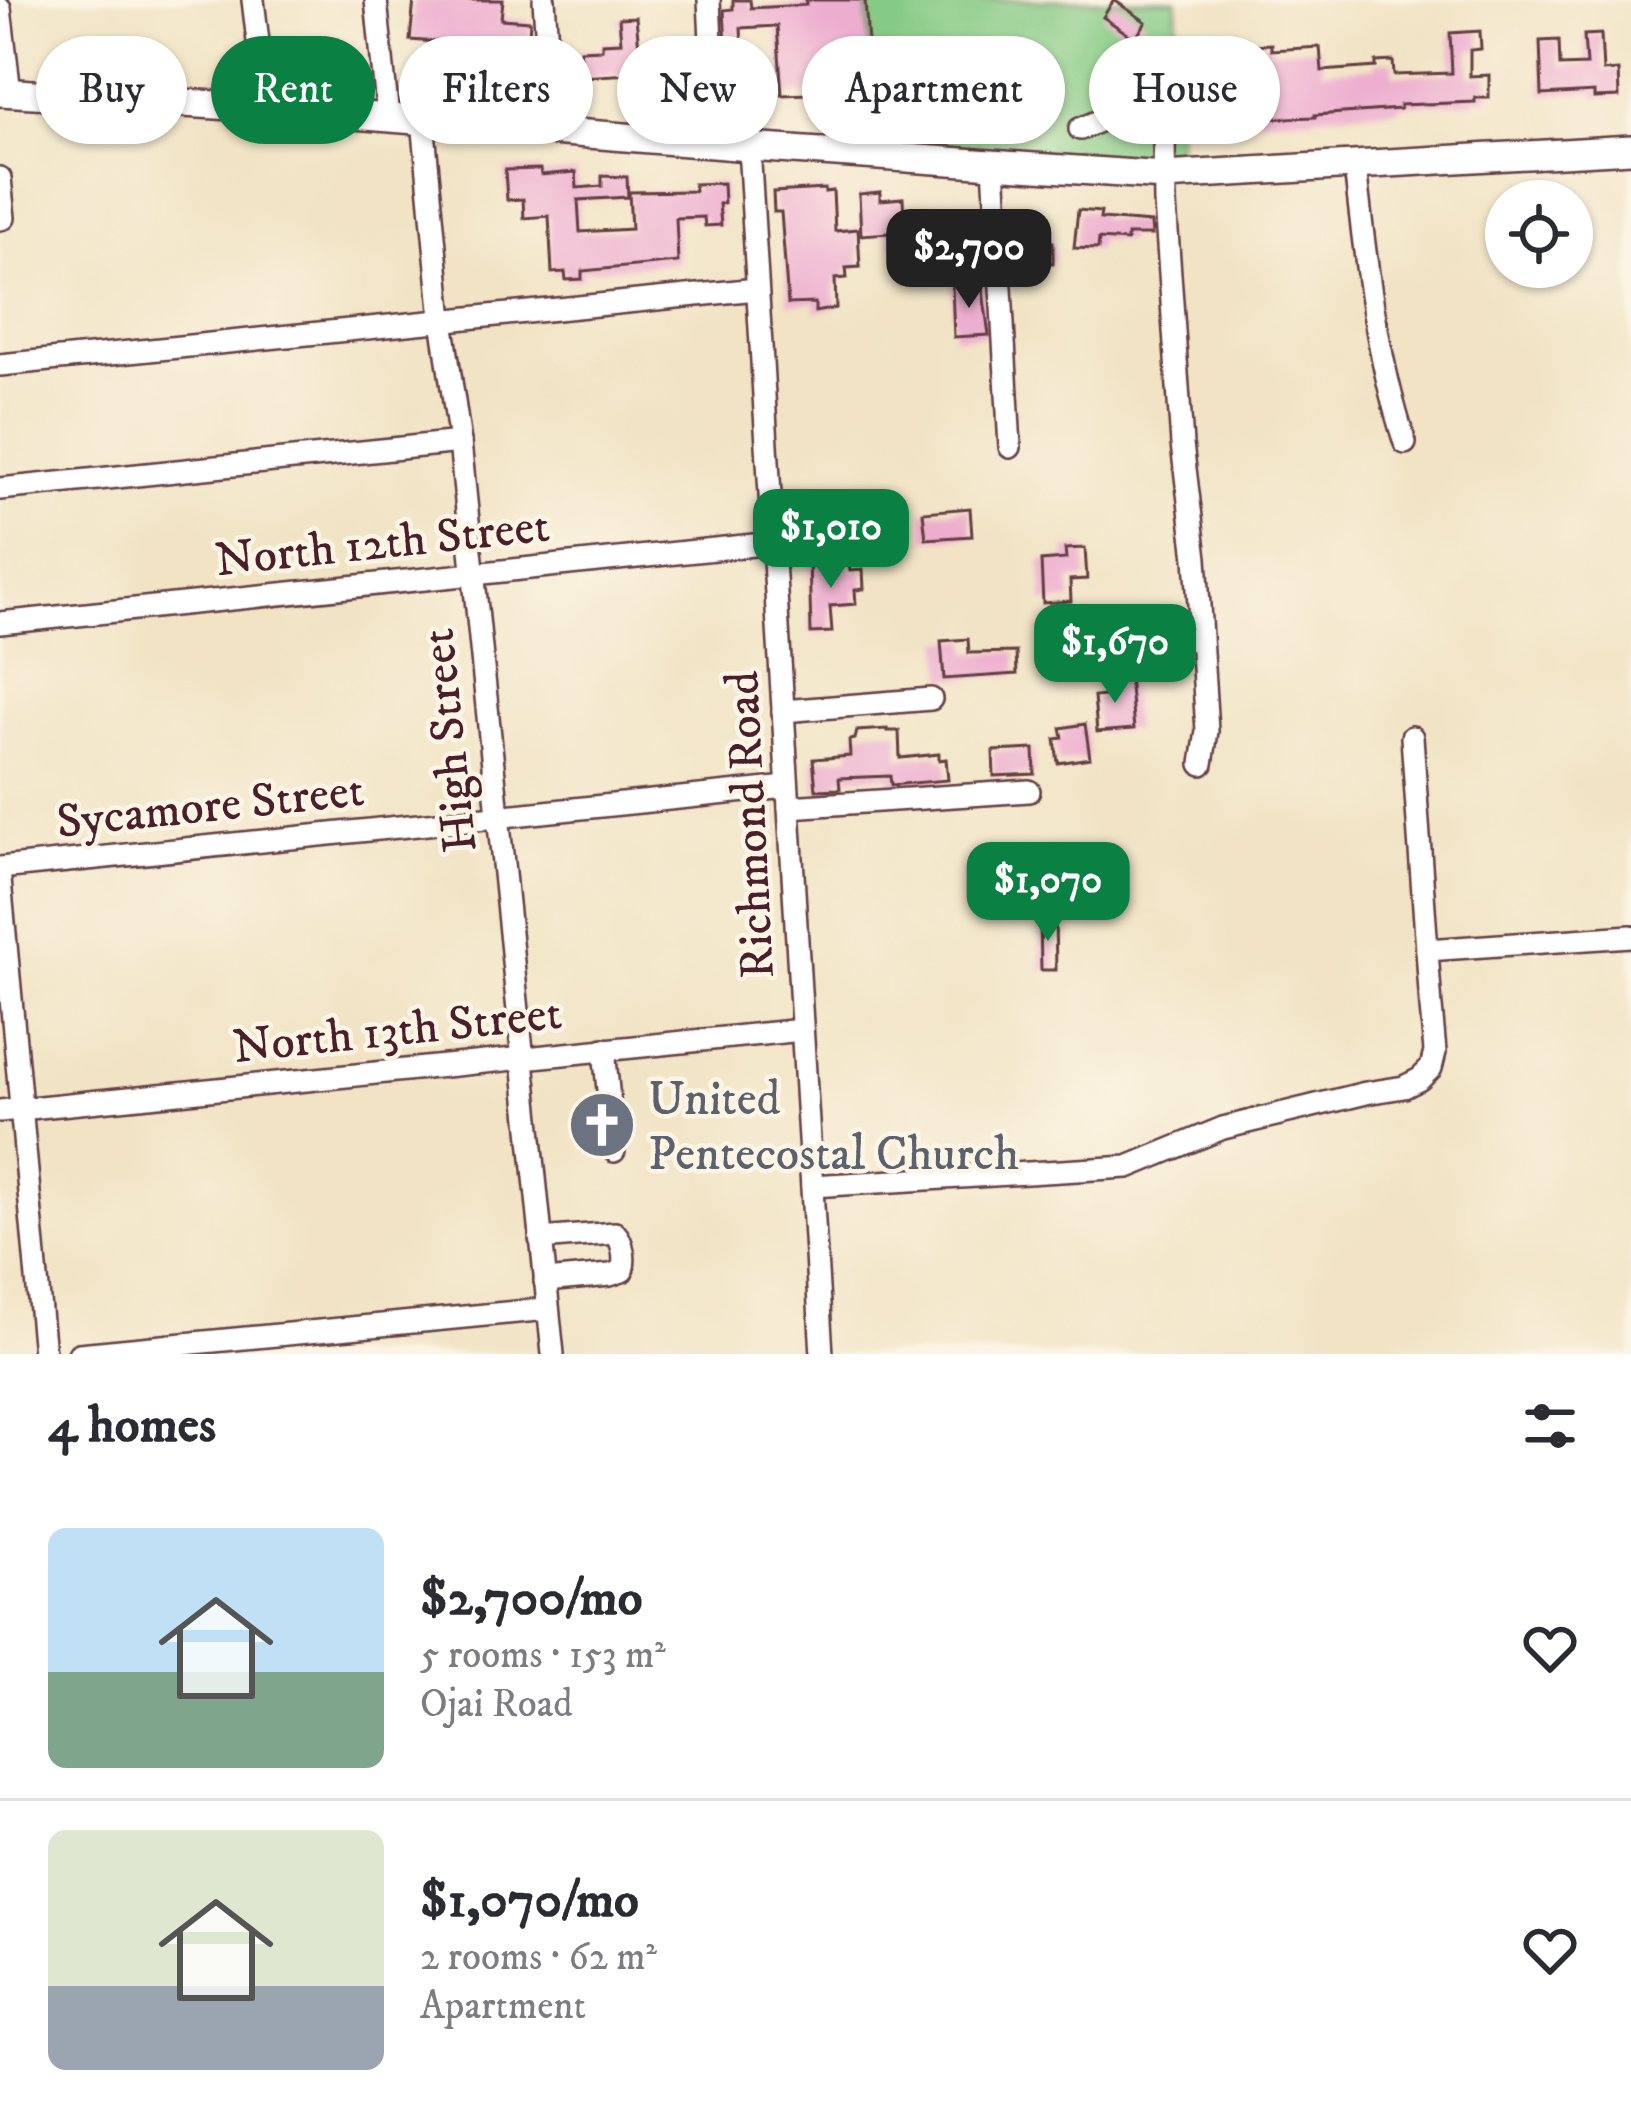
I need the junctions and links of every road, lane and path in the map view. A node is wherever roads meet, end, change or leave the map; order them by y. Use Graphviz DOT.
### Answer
graph roads {
  1 [pos="253,0"];
  2 [pos="376,0"];
  3 [pos="544,0"];
  4 [pos="710,0"];
  5 [pos="0,8"];
  6 [pos="257,36"];
  7 [pos="546,36"];
  8 [pos="712,36"];
  9 [pos="5,93"];
  10 [pos="211,105"];
  11 [pos="375,116"];
  12 [pos="388,117"];
  13 [pos="399,118"];
  14 [pos="1080,129"];
  15 [pos="425,144"];
  16 [pos="716,144"];
  17 [pos="846,144"];
  18 [pos="893,144"];
  19 [pos="749,148"];
  20 [pos="1631,149"];
  21 [pos="847,153"];
  22 [pos="893,157"];
  23 [pos="994,165"];
  24 [pos="1355,166"];
  25 [pos="1164,176"];
  26 [pos="0,178"];
  27 [pos="0,218"];
  28 [pos="758,289"];
  29 [pos="442,320"];
  30 [pos="0,365"];
  31 [pos="460,442"];
  32 [pos="1405,443"];
  33 [pos="1010,447"];
  34 [pos="0,489"];
  35 [pos="773,543"];
  36 [pos="472,575"];
  37 [pos="0,622"];
  38 [pos="1200,639"];
  39 [pos="1076,646"];
  40 [pos="931,698"];
  41 [pos="783,711"];
  42 [pos="1412,736"];
  43 [pos="1202,764"];
  44 [pos="1030,790"];
  45 [pos="788,797"];
  46 [pos="497,817"];
  47 [pos="0,868"];
  48 [pos="0,880"];
  49 [pos="1631,935"];
  50 [pos="1427,950"];
  51 [pos="802,1030"];
  52 [pos="604,1049"];
  53 [pos="522,1058"];
  54 [pos="11,1110"];
  55 [pos="614,1151"];
  56 [pos="812,1186"];
  57 [pos="540,1239"];
  58 [pos="545,1281"];
  59 [pos="548,1310"];
  60 [pos="44,1354"];
  61 [pos="79,1354"];
  62 [pos="553,1354"];
  63 [pos="822,1354"];
  1 -- 6 [label="street"];
  2 -- 12 [label="street"];
  3 -- 7 [label="street"];
  4 -- 8 [label="street"];
  5 -- 9 [label="street"];
  9 -- 10 [label="main road"];
  11 -- 12 [label="main road"];
  12 -- 13 [label="main road"];
  14 -- 25 [label="street"];
  15 -- 29 [label="street, High Street"];
  16 -- 19 [label="main road"];
  17 -- 21 [label="street"];
  18 -- 22 [label="street"];
  19 -- 21 [label="main road"];
  19 -- 28 [label="street, Richmond Road"];
  20 -- 24 [label="main road"];
  21 -- 22 [label="main road"];
  22 -- 23 [label="main road"];
  23 -- 25 [label="main road"];
  23 -- 33 [label="street"];
  24 -- 25 [label="main road"];
  24 -- 32 [label="street"];
  25 -- 38 [label="street"];
  26 -- 27 [label="street"];
  28 -- 29 [label="street"];
  28 -- 35 [label="street, Richmond Road"];
  29 -- 30 [label="street"];
  29 -- 31 [label="street, High Street"];
  31 -- 34 [label="street"];
  31 -- 36 [label="street, High Street"];
  35 -- 36 [label="street, North 12th Street"];
  35 -- 41 [label="street, Richmond Road"];
  36 -- 37 [label="street, North 12th Street"];
  36 -- 46 [label="street, High Street"];
  38 -- 39 [label="street"];
  38 -- 43 [label="street"];
  40 -- 41 [label="street"];
  41 -- 45 [label="street, Richmond Road"];
  42 -- 50 [label="street"];
  44 -- 45 [label="street, Sycamore Street"];
  45 -- 46 [label="street, Sycamore Street"];
  45 -- 51 [label="street, Richmond Road"];
  46 -- 47 [label="street, Sycamore Street"];
  46 -- 53 [label="street, High Street"];
  48 -- 54 [label="street"];
  49 -- 50 [label="street"];
  50 -- 56 [label="street"];
  51 -- 52 [label="street, North 13th Street"];
  51 -- 56 [label="street, Richmond Road"];
  52 -- 53 [label="street, North 13th Street"];
  52 -- 55 [label="street"];
  53 -- 54 [label="street, North 13th Street"];
  53 -- 57 [label="street, High Street"];
  54 -- 60 [label="street"];
  56 -- 63 [label="street, Richmond Road"];
  57 -- 58 [label="street, High Street"];
  57 -- 58 [label="street"];
  58 -- 59 [label="street, High Street"];
  59 -- 61 [label="street"];
  59 -- 62 [label="street, High Street"];
}
